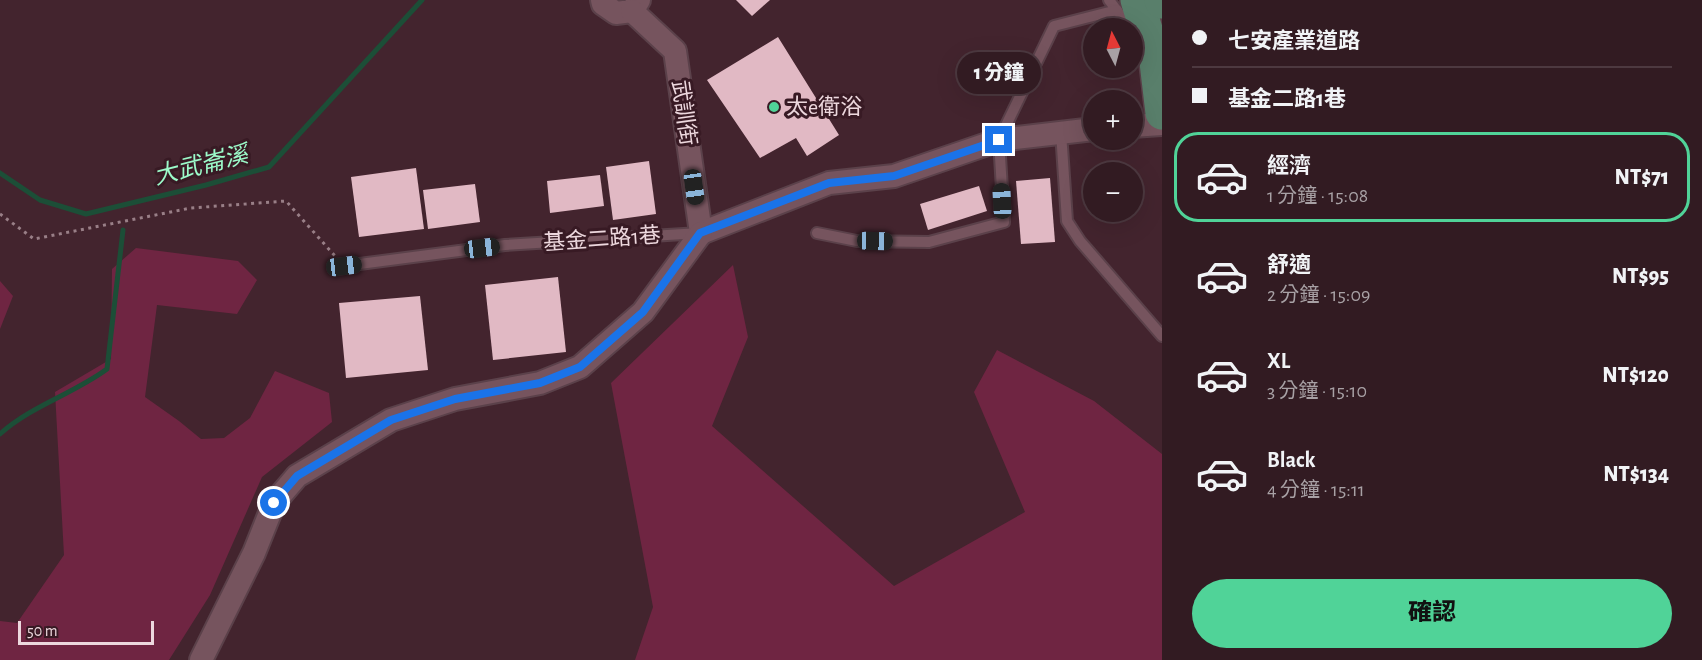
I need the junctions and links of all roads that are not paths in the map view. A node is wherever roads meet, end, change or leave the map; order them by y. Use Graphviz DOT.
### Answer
graph roads {
  1 [pos="602,0"];
  2 [pos="1109,0"];
  3 [pos="635,5"];
  4 [pos="1127,5"];
  5 [pos="1150,120"];
  6 [pos="1083,130"];
  7 [pos="1061,132"];
  8 [pos="999,140"];
  9 [pos="700,233"];
  10 [pos="817,233"];
  11 [pos="344,266"];
  12 [pos="1162,336"];
  13 [pos="201,660"];
  1 -- 3 [label="street"];
  2 -- 4 [label="lane"];
  3 -- 9 [label="street, 武訓街"];
  4 -- 5 [label="main road"];
  4 -- 8 [label="lane"];
  6 -- 7 [label="street, 基金二路1巷"];
  7 -- 8 [label="street, 基金二路1巷"];
  7 -- 12 [label="lane"];
  8 -- 9 [label="street, 基金二路1巷"];
  8 -- 10 [label="lane"];
  9 -- 11 [label="lane, 基金二路1巷"];
  9 -- 13 [label="street"];
}
